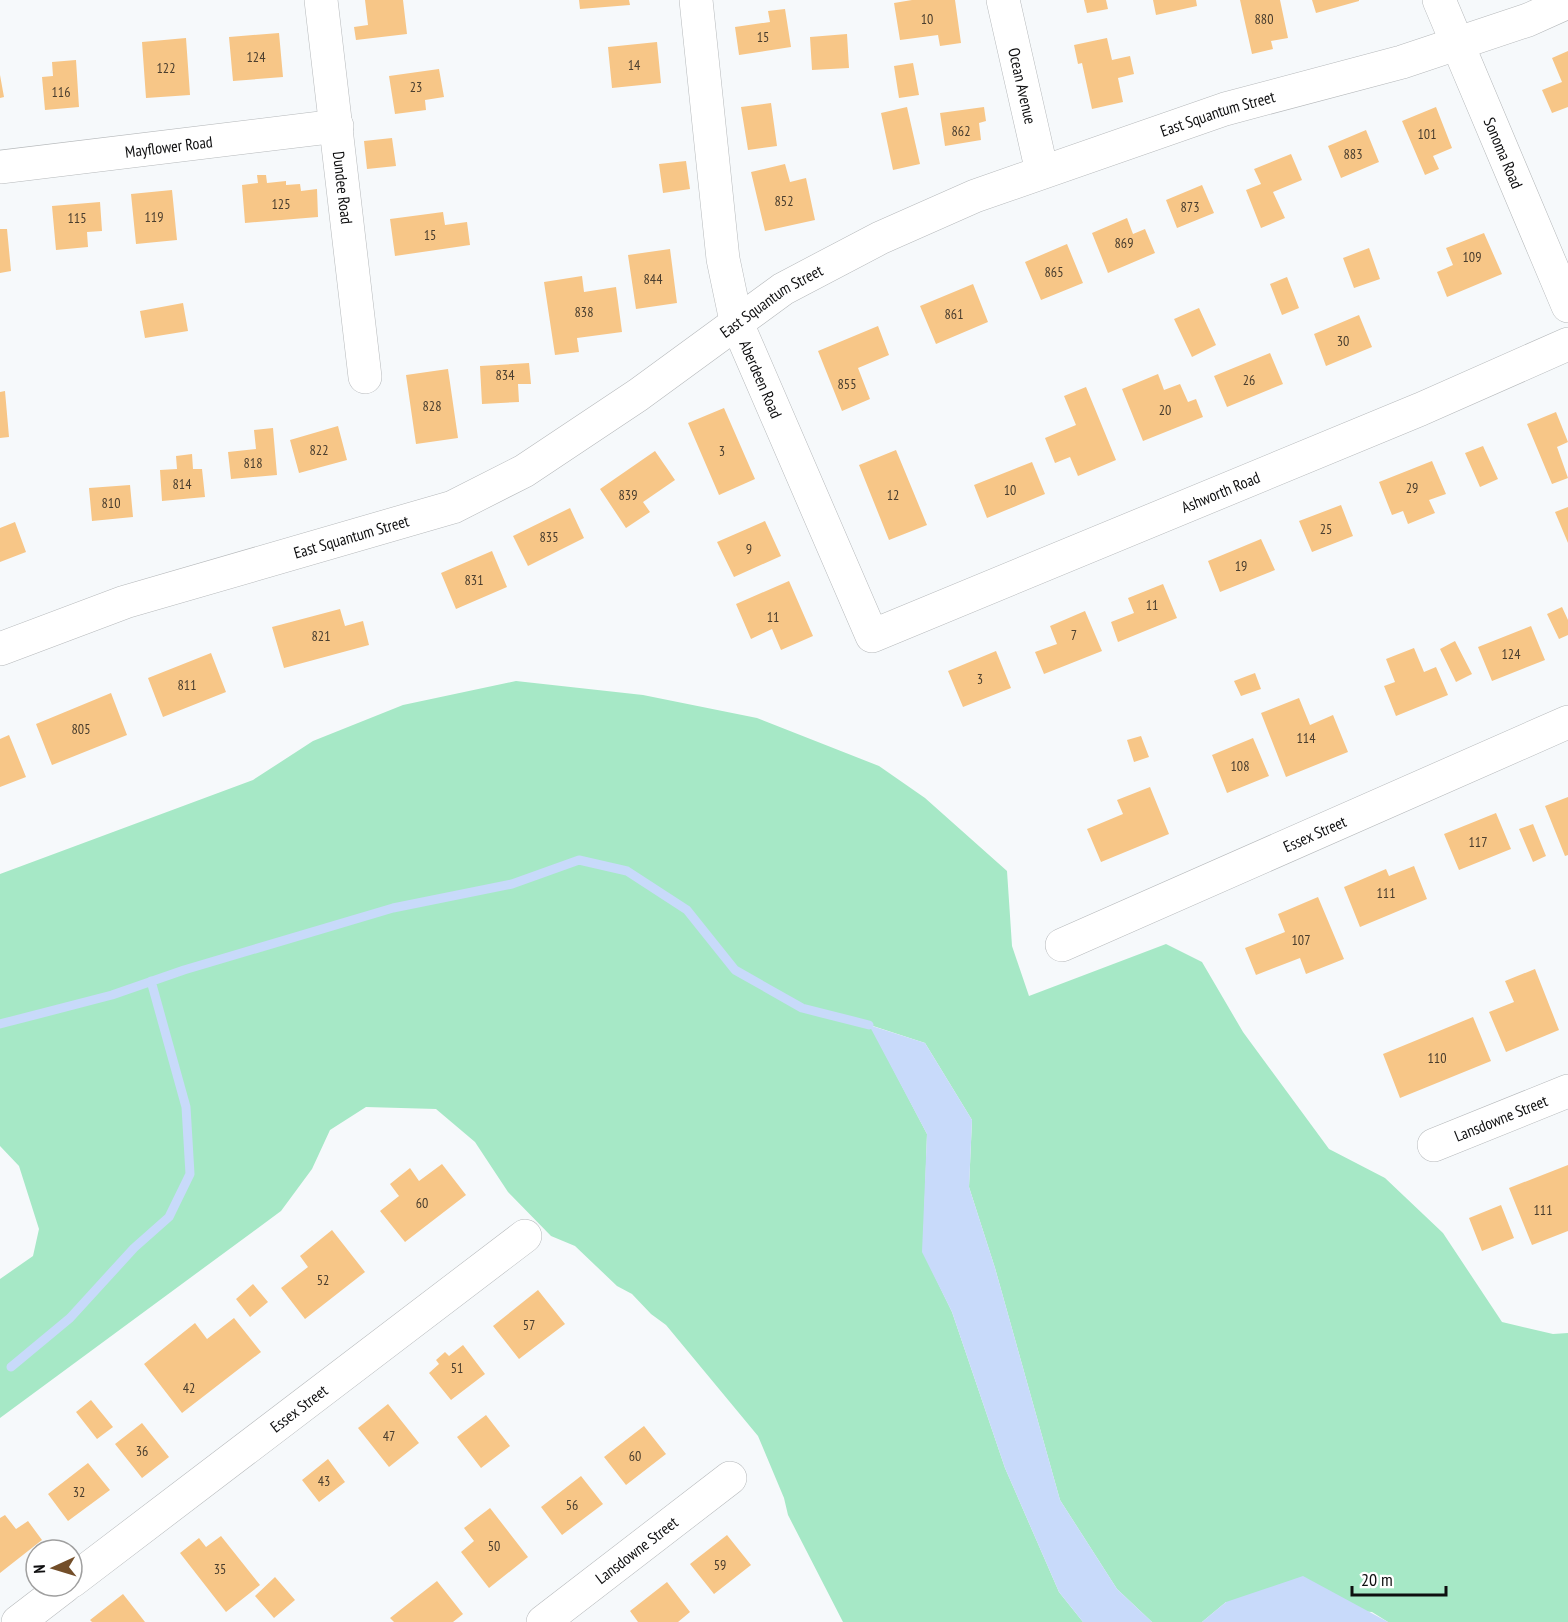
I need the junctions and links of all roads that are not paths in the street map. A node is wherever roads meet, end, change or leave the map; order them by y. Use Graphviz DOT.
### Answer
graph roads {
  1 [pos="321,0"];
  2 [pos="696,0"];
  3 [pos="1003,0"];
  4 [pos="1439,0"];
  5 [pos="1568,2"];
  6 [pos="1457,44"];
  7 [pos="337,126"];
  8 [pos="0,167"];
  9 [pos="1042,172"];
  10 [pos="1568,306"];
  11 [pos="736,321"];
  12 [pos="1568,344"];
  13 [pos="365,377"];
  14 [pos="872,636"];
  15 [pos="0,649"];
  16 [pos="1568,722"];
  17 [pos="1062,945"];
  18 [pos="1568,1091"];
  19 [pos="1434,1145"];
  20 [pos="525,1236"];
  21 [pos="730,1478"];
  22 [pos="84,1572"];
  23 [pos="49,1598"];
  24 [pos="18,1622"];
  25 [pos="543,1622"];
  1 -- 7 [label="street, Dundee Road"];
  2 -- 11 [label="street, Aberdeen Road"];
  3 -- 9 [label="street, Ocean Avenue"];
  4 -- 6 [label="street, Sonoma Road"];
  5 -- 6 [label="street, East Squantum Street"];
  6 -- 9 [label="street, East Squantum Street"];
  6 -- 10 [label="street, Sonoma Road"];
  7 -- 8 [label="street, Mayflower Road"];
  7 -- 13 [label="street, Dundee Road"];
  9 -- 11 [label="street, East Squantum Street"];
  11 -- 14 [label="street, Aberdeen Road"];
  11 -- 15 [label="street, East Squantum Street"];
  12 -- 14 [label="street, Ashworth Road"];
  16 -- 17 [label="street, Essex Street"];
  18 -- 19 [label="street, Lansdowne Street"];
  20 -- 22 [label="street, Essex Street"];
  21 -- 25 [label="street, Lansdowne Street"];
  23 -- 24 [label="street"];
}
